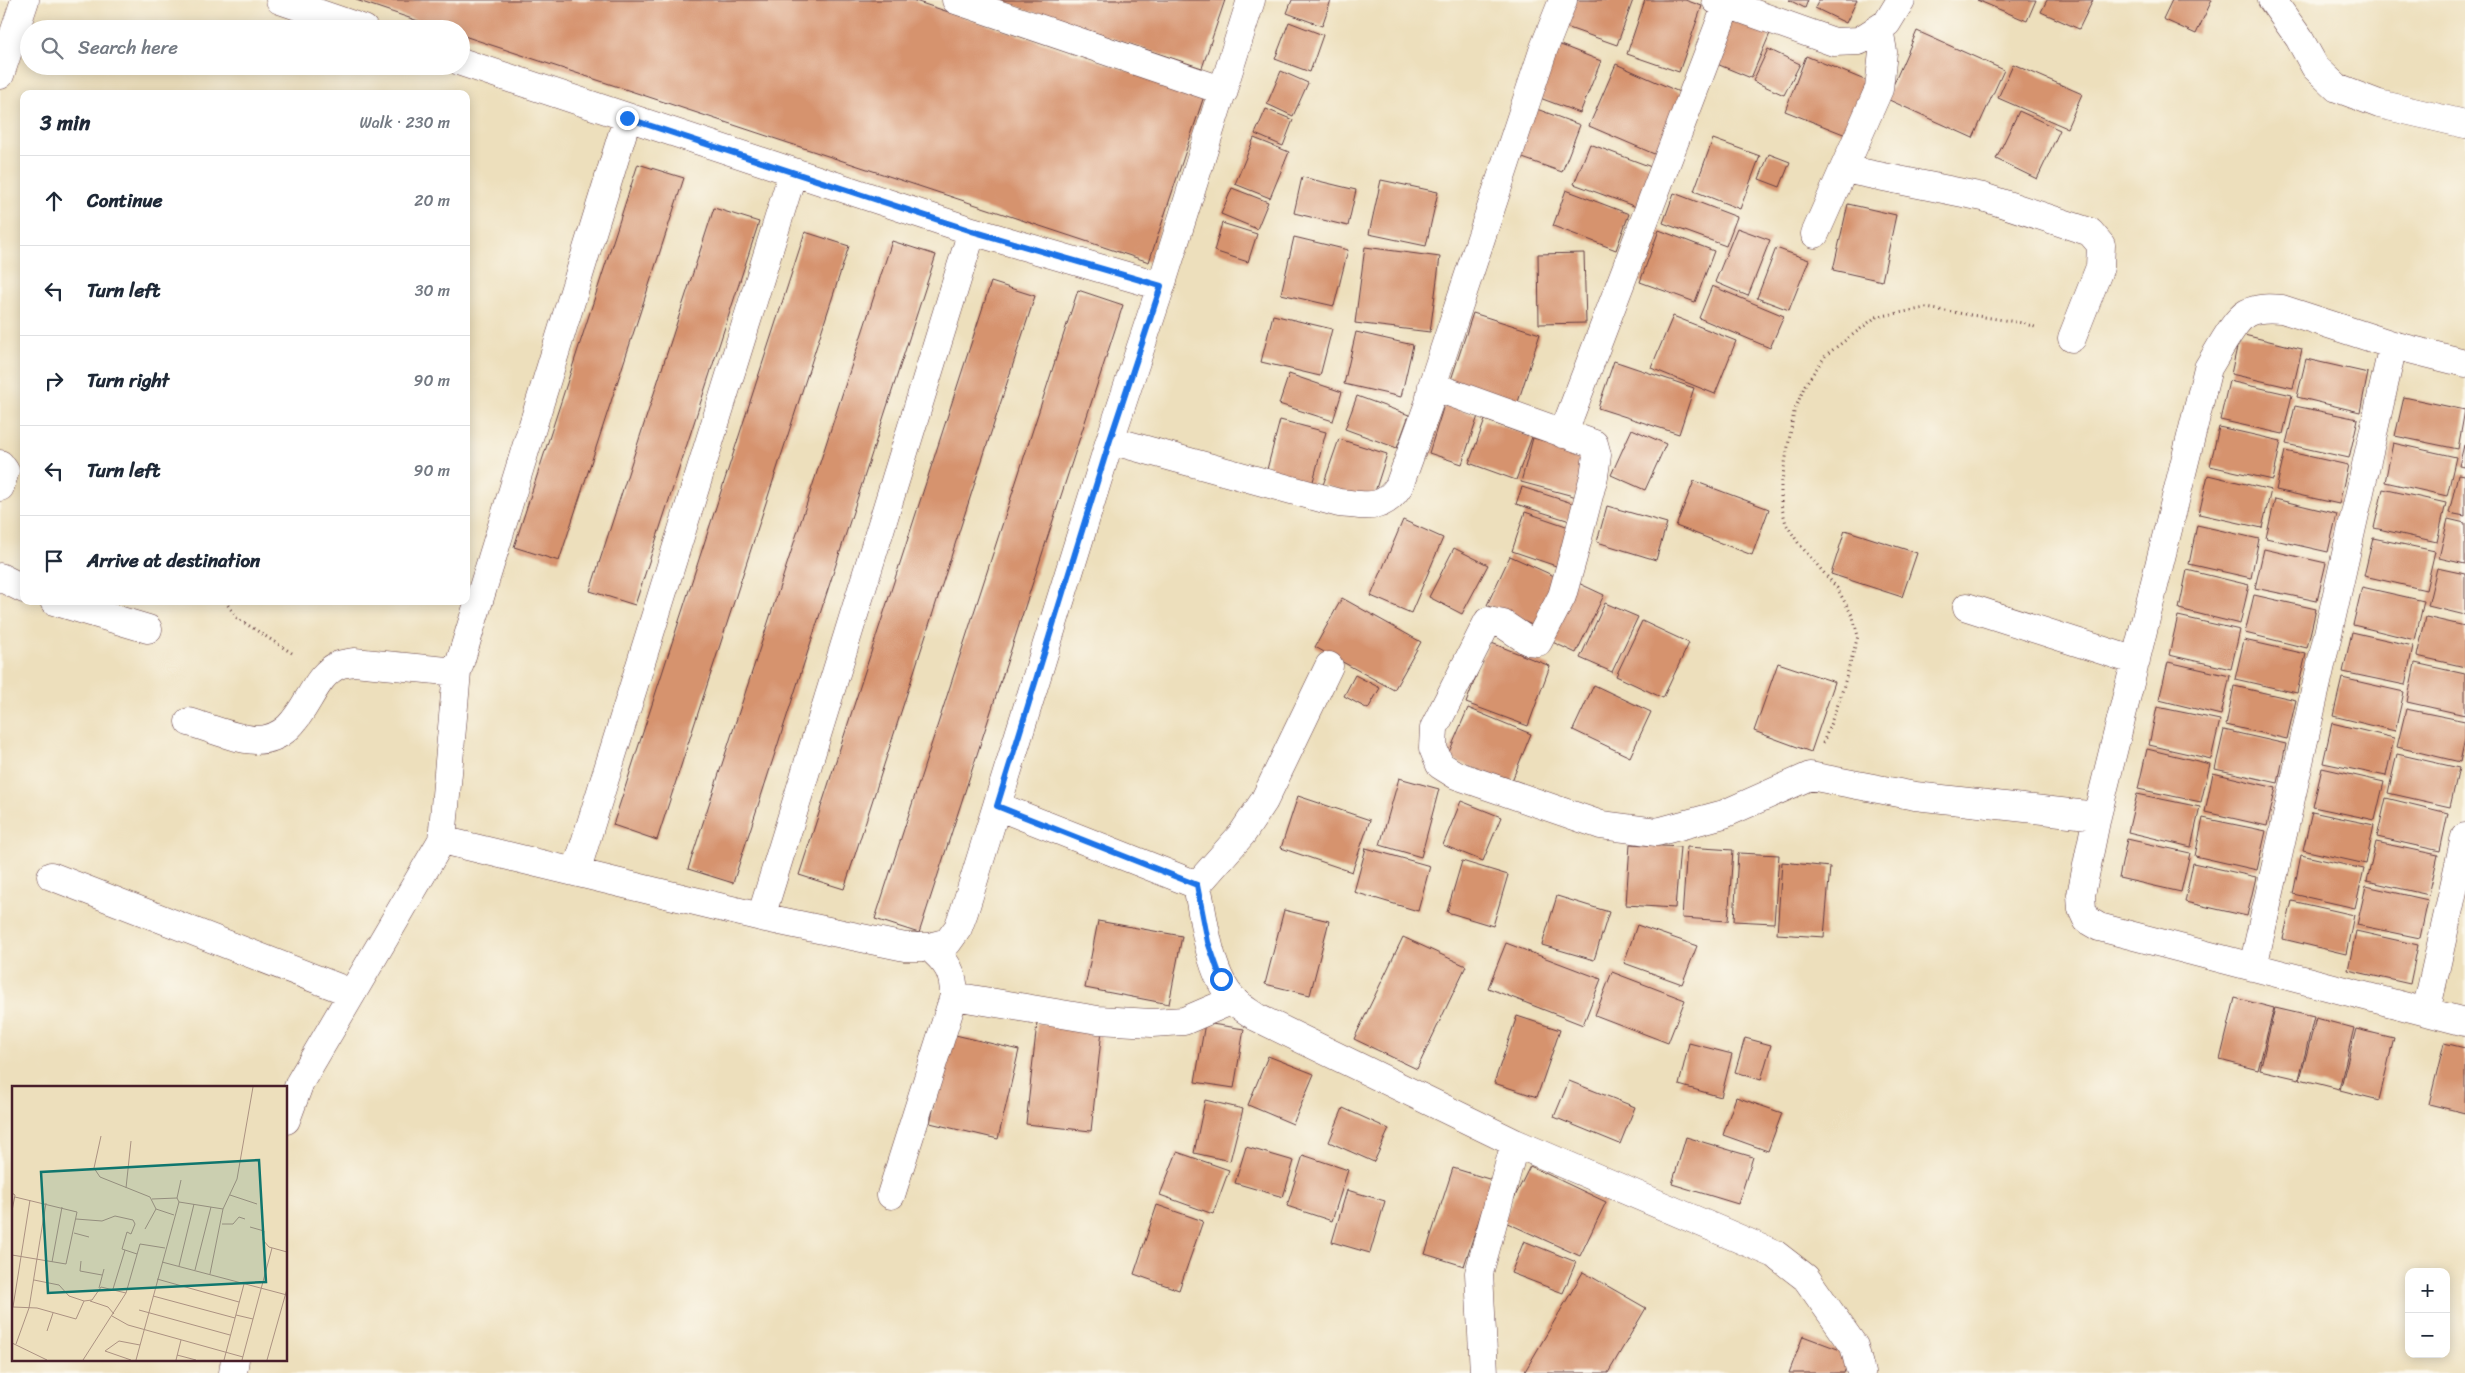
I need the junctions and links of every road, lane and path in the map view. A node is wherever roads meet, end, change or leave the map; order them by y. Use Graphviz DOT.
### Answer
graph roads {
  1 [pos="25,0"];
  2 [pos="280,0"];
  3 [pos="956,0"];
  4 [pos="1251,0"];
  5 [pos="1563,0"];
  6 [pos="1901,0"];
  7 [pos="2272,0"];
  8 [pos="1721,2"];
  9 [pos="338,20"];
  10 [pos="1878,28"];
  11 [pos="470,65"];
  12 [pos="0,75"];
  13 [pos="1224,91"];
  14 [pos="627,118"];
  15 [pos="2465,124"];
  16 [pos="1844,168"];
  17 [pos="793,172"];
  18 [pos="972,231"];
  19 [pos="1815,234"];
  20 [pos="1161,286"];
  21 [pos="2072,338"];
  22 [pos="2393,345"];
  23 [pos="2465,363"];
  24 [pos="1432,386"];
  25 [pos="1562,434"];
  26 [pos="1110,440"];
  27 [pos="0,464"];
  28 [pos="0,487"];
  29 [pos="0,576"];
  30 [pos="20,587"];
  31 [pos="67,605"];
  32 [pos="228,605"];
  33 [pos="1967,607"];
  34 [pos="148,629"];
  35 [pos="2136,661"];
  36 [pos="1329,666"];
  37 [pos="457,672"];
  38 [pos="326,674"];
  39 [pos="189,722"];
  40 [pos="1810,776"];
  41 [pos="997,806"];
  42 [pos="2098,816"];
  43 [pos="2465,837"];
  44 [pos="442,840"];
  45 [pos="576,872"];
  46 [pos="51,876"];
  47 [pos="1197,885"];
  48 [pos="760,918"];
  49 [pos="929,947"];
  50 [pos="2253,967"];
  51 [pos="352,993"];
  52 [pos="954,996"];
  53 [pos="1233,1000"];
  54 [pos="2426,1012"];
  55 [pos="2465,1022"];
  56 [pos="288,1115"];
  57 [pos="1515,1143"];
  58 [pos="890,1195"];
  59 [pos="236,1360"];
  60 [pos="233,1373"];
  61 [pos="1484,1373"];
  62 [pos="1861,1373"];
  1 -- 12 [label="street"];
  2 -- 9 [label="street"];
  3 -- 13 [label="street"];
  4 -- 13 [label="street"];
  5 -- 24 [label="street"];
  6 -- 10 [label="street"];
  7 -- 15 [label="street"];
  8 -- 10 [label="street"];
  8 -- 25 [label="street"];
  10 -- 16 [label="street"];
  11 -- 14 [label="street"];
  13 -- 20 [label="street"];
  14 -- 17 [label="street"];
  14 -- 37 [label="street"];
  16 -- 19 [label="street"];
  16 -- 21 [label="street"];
  17 -- 18 [label="street"];
  17 -- 45 [label="street"];
  18 -- 20 [label="street"];
  18 -- 48 [label="street"];
  20 -- 26 [label="street"];
  21 -- 40 [label="path"];
  22 -- 23 [label="street"];
  22 -- 35 [label="street"];
  22 -- 50 [label="street"];
  24 -- 25 [label="street"];
  24 -- 26 [label="street"];
  25 -- 40 [label="street"];
  26 -- 41 [label="street"];
  27 -- 28 [label="street"];
  29 -- 30 [label="street"];
  31 -- 34 [label="street"];
  32 -- 38 [label="path"];
  33 -- 35 [label="street"];
  35 -- 42 [label="street"];
  36 -- 47 [label="street"];
  37 -- 38 [label="street"];
  37 -- 44 [label="street"];
  38 -- 39 [label="street"];
  40 -- 42 [label="street"];
  41 -- 47 [label="street"];
  41 -- 49 [label="street"];
  42 -- 50 [label="street"];
  43 -- 54 [label="street"];
  44 -- 45 [label="street"];
  44 -- 51 [label="street"];
  45 -- 48 [label="street"];
  46 -- 51 [label="street"];
  47 -- 53 [label="street"];
  48 -- 49 [label="street"];
  49 -- 52 [label="street"];
  50 -- 54 [label="street"];
  51 -- 56 [label="street"];
  52 -- 53 [label="street"];
  52 -- 58 [label="street"];
  53 -- 57 [label="street"];
  54 -- 55 [label="street"];
  57 -- 61 [label="street"];
  57 -- 62 [label="street"];
  59 -- 60 [label="street"];
}
